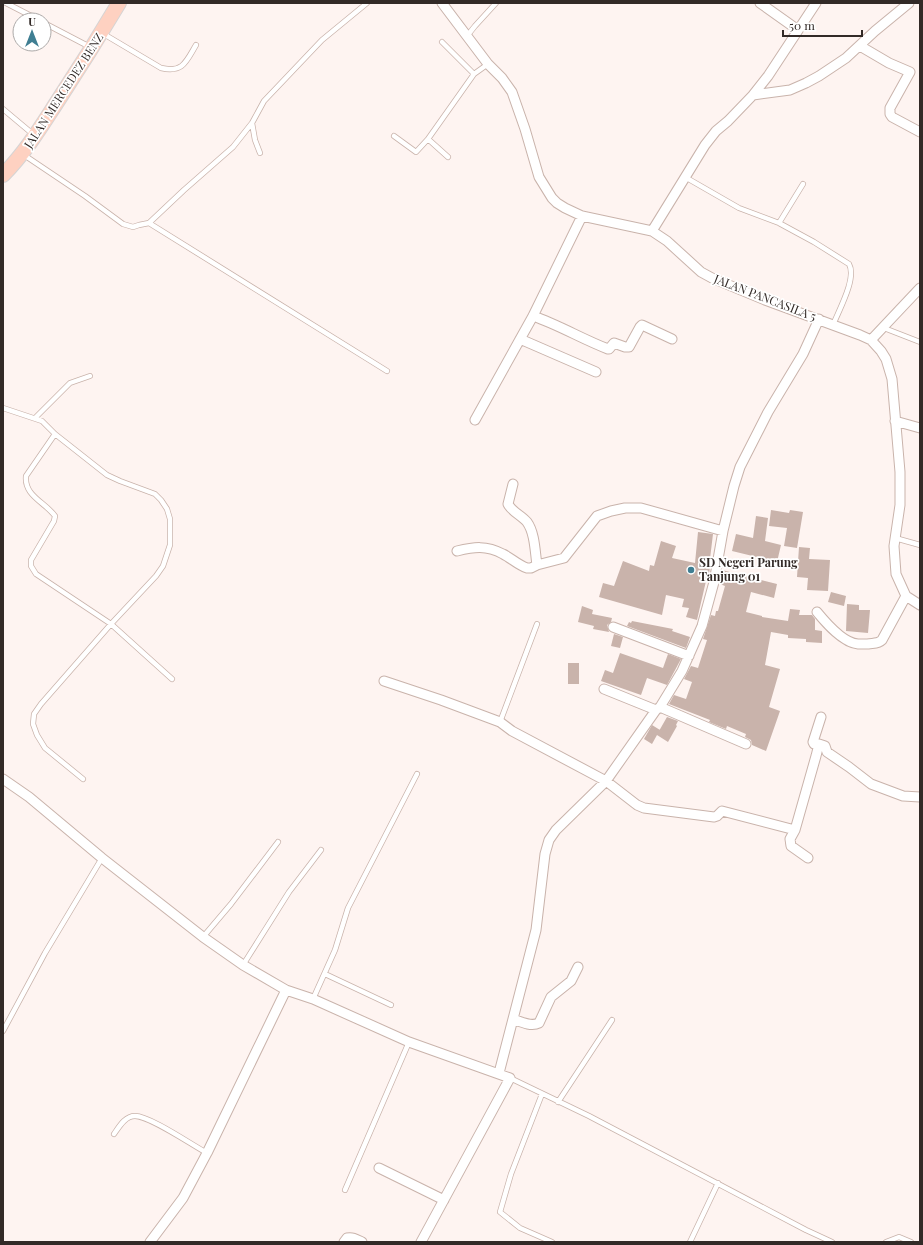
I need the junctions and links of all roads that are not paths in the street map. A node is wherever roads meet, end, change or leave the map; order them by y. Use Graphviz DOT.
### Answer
graph roads {
  1 [pos="6,3"];
  2 [pos="119,3"];
  3 [pos="367,3"];
  4 [pos="442,3"];
  5 [pos="496,3"];
  6 [pos="760,3"];
  7 [pos="816,3"];
  8 [pos="909,3"];
  9 [pos="23,12"];
  10 [pos="52,27"];
  11 [pos="798,30"];
  12 [pos="102,33"];
  13 [pos="468,36"];
  14 [pos="442,42"];
  15 [pos="196,45"];
  16 [pos="860,46"];
  17 [pos="92,48"];
  18 [pos="488,64"];
  19 [pos="474,74"];
  20 [pos="753,96"];
  21 [pos="3,109"];
  22 [pos="252,123"];
  23 [pos="920,132"];
  24 [pos="35,136"];
  25 [pos="394,136"];
  26 [pos="428,139"];
  27 [pos="260,153"];
  28 [pos="22,154"];
  29 [pos="448,157"];
  30 [pos="3,175"];
  31 [pos="685,177"];
  32 [pos="803,184"];
  33 [pos="582,216"];
  34 [pos="149,223"];
  35 [pos="779,223"];
  36 [pos="652,231"];
  37 [pos="920,288"];
  38 [pos="533,316"];
  39 [pos="819,320"];
  40 [pos="833,325"];
  41 [pos="884,328"];
  42 [pos="520,339"];
  43 [pos="672,339"];
  44 [pos="871,340"];
  45 [pos="920,342"];
  46 [pos="387,371"];
  47 [pos="596,372"];
  48 [pos="90,376"];
  49 [pos="3,408"];
  50 [pos="35,418"];
  51 [pos="475,420"];
  52 [pos="895,421"];
  53 [pos="920,428"];
  54 [pos="55,434"];
  55 [pos="514,484"];
  56 [pos="723,532"];
  57 [pos="895,538"];
  58 [pos="920,545"];
  59 [pos="457,551"];
  60 [pos="537,565"];
  61 [pos="906,596"];
  62 [pos="920,605"];
  63 [pos="817,612"];
  64 [pos="111,624"];
  65 [pos="537,624"];
  66 [pos="613,627"];
  67 [pos="689,656"];
  68 [pos="172,679"];
  69 [pos="384,681"];
  70 [pos="604,689"];
  71 [pos="658,708"];
  72 [pos="821,717"];
  73 [pos="500,722"];
  74 [pos="746,744"];
  75 [pos="819,744"];
  76 [pos="417,774"];
  77 [pos="3,778"];
  78 [pos="83,779"];
  79 [pos="606,781"];
  80 [pos="920,797"];
  81 [pos="795,830"];
  82 [pos="278,842"];
  83 [pos="321,850"];
  84 [pos="102,858"];
  85 [pos="808,858"];
  86 [pos="203,936"];
  87 [pos="243,965"];
  88 [pos="578,967"];
  89 [pos="325,974"];
  90 [pos="286,990"];
  91 [pos="313,999"];
  92 [pos="391,1004"];
  93 [pos="514,1019"];
  94 [pos="612,1020"];
  95 [pos="3,1031"];
  96 [pos="409,1042"];
  97 [pos="499,1073"];
  98 [pos="510,1078"];
  99 [pos="542,1094"];
  100 [pos="558,1102"];
  101 [pos="114,1134"];
  102 [pos="207,1153"];
  103 [pos="379,1168"];
  104 [pos="718,1183"];
  105 [pos="345,1190"];
  106 [pos="444,1200"];
  107 [pos="150,1242"];
  108 [pos="344,1242"];
  109 [pos="362,1242"];
  110 [pos="421,1242"];
  111 [pos="552,1242"];
  112 [pos="690,1242"];
  113 [pos="832,1242"];
  114 [pos="886,1242"];
  115 [pos="910,1242"];
  1 -- 9 [label="lane"];
  2 -- 12 [label="main road, JALAN MERCEDEZ BENZ"];
  3 -- 22 [label="lane"];
  4 -- 13 [label="street, JALAN PANCASILA 5"];
  5 -- 13 [label="lane"];
  6 -- 11 [label="street"];
  7 -- 11 [label="street"];
  8 -- 16 [label="street"];
  10 -- 17 [label="lane"];
  11 -- 20 [label="street"];
  12 -- 15 [label="lane"];
  12 -- 17 [label="main road, JALAN MERCEDEZ BENZ"];
  13 -- 18 [label="street, JALAN PANCASILA 5"];
  14 -- 19 [label="lane"];
  16 -- 20 [label="street"];
  16 -- 23 [label="street"];
  17 -- 24 [label="main road, JALAN MERCEDEZ BENZ"];
  18 -- 19 [label="lane"];
  18 -- 33 [label="street, JALAN PANCASILA 5"];
  19 -- 26 [label="lane"];
  20 -- 31 [label="street"];
  21 -- 24 [label="lane"];
  22 -- 27 [label="lane"];
  22 -- 34 [label="lane"];
  24 -- 28 [label="main road, JALAN MERCEDEZ BENZ"];
  25 -- 26 [label="lane"];
  26 -- 29 [label="lane"];
  28 -- 30 [label="main road, JALAN MERCEDEZ BENZ"];
  28 -- 34 [label="lane"];
  31 -- 35 [label="lane"];
  31 -- 36 [label="street"];
  32 -- 35 [label="lane"];
  33 -- 36 [label="street, JALAN PANCASILA 5"];
  33 -- 38 [label="street"];
  34 -- 46 [label="lane"];
  35 -- 40 [label="lane"];
  36 -- 39 [label="street, JALAN PANCASILA 5"];
  37 -- 41 [label="street"];
  38 -- 42 [label="street"];
  38 -- 43 [label="street"];
  39 -- 40 [label="street, JALAN PANCASILA 5"];
  39 -- 56 [label="street"];
  40 -- 44 [label="street, JALAN PANCASILA 5"];
  41 -- 44 [label="street"];
  41 -- 45 [label="lane"];
  42 -- 47 [label="street"];
  42 -- 51 [label="street"];
  44 -- 52 [label="street, JALAN PANCASILA 5"];
  48 -- 50 [label="lane"];
  49 -- 50 [label="lane"];
  50 -- 54 [label="lane"];
  52 -- 53 [label="street"];
  52 -- 57 [label="street, JALAN PANCASILA 5"];
  54 -- 64 [label="lane"];
  54 -- 64 [label="lane"];
  55 -- 60 [label="street"];
  56 -- 60 [label="street"];
  56 -- 67 [label="street"];
  57 -- 58 [label="lane"];
  57 -- 61 [label="street, JALAN PANCASILA 5"];
  59 -- 60 [label="street"];
  61 -- 62 [label="street"];
  61 -- 63 [label="street"];
  64 -- 68 [label="lane"];
  64 -- 78 [label="lane"];
  65 -- 73 [label="lane"];
  66 -- 67 [label="street"];
  67 -- 71 [label="street"];
  69 -- 73 [label="street"];
  70 -- 71 [label="street"];
  71 -- 74 [label="street"];
  71 -- 79 [label="street"];
  72 -- 75 [label="street"];
  73 -- 79 [label="street"];
  75 -- 80 [label="street"];
  75 -- 81 [label="street"];
  76 -- 89 [label="lane"];
  77 -- 84 [label="street"];
  79 -- 81 [label="street"];
  79 -- 93 [label="street"];
  81 -- 85 [label="street"];
  82 -- 86 [label="lane"];
  83 -- 87 [label="lane"];
  84 -- 86 [label="street"];
  84 -- 95 [label="lane"];
  86 -- 87 [label="street"];
  87 -- 90 [label="street"];
  88 -- 93 [label="street"];
  89 -- 91 [label="lane"];
  89 -- 92 [label="lane"];
  90 -- 91 [label="street"];
  90 -- 102 [label="street"];
  91 -- 96 [label="street"];
  93 -- 97 [label="street"];
  94 -- 100 [label="lane"];
  96 -- 97 [label="street"];
  96 -- 105 [label="lane"];
  97 -- 98 [label="street"];
  98 -- 99 [label="lane"];
  98 -- 106 [label="street"];
  99 -- 100 [label="lane"];
  99 -- 111 [label="lane"];
  100 -- 104 [label="lane"];
  101 -- 102 [label="lane"];
  102 -- 107 [label="street"];
  103 -- 106 [label="street"];
  104 -- 112 [label="lane"];
  104 -- 113 [label="lane"];
  106 -- 110 [label="street"];
  108 -- 109 [label="street"];
  114 -- 115 [label="lane"];
}
